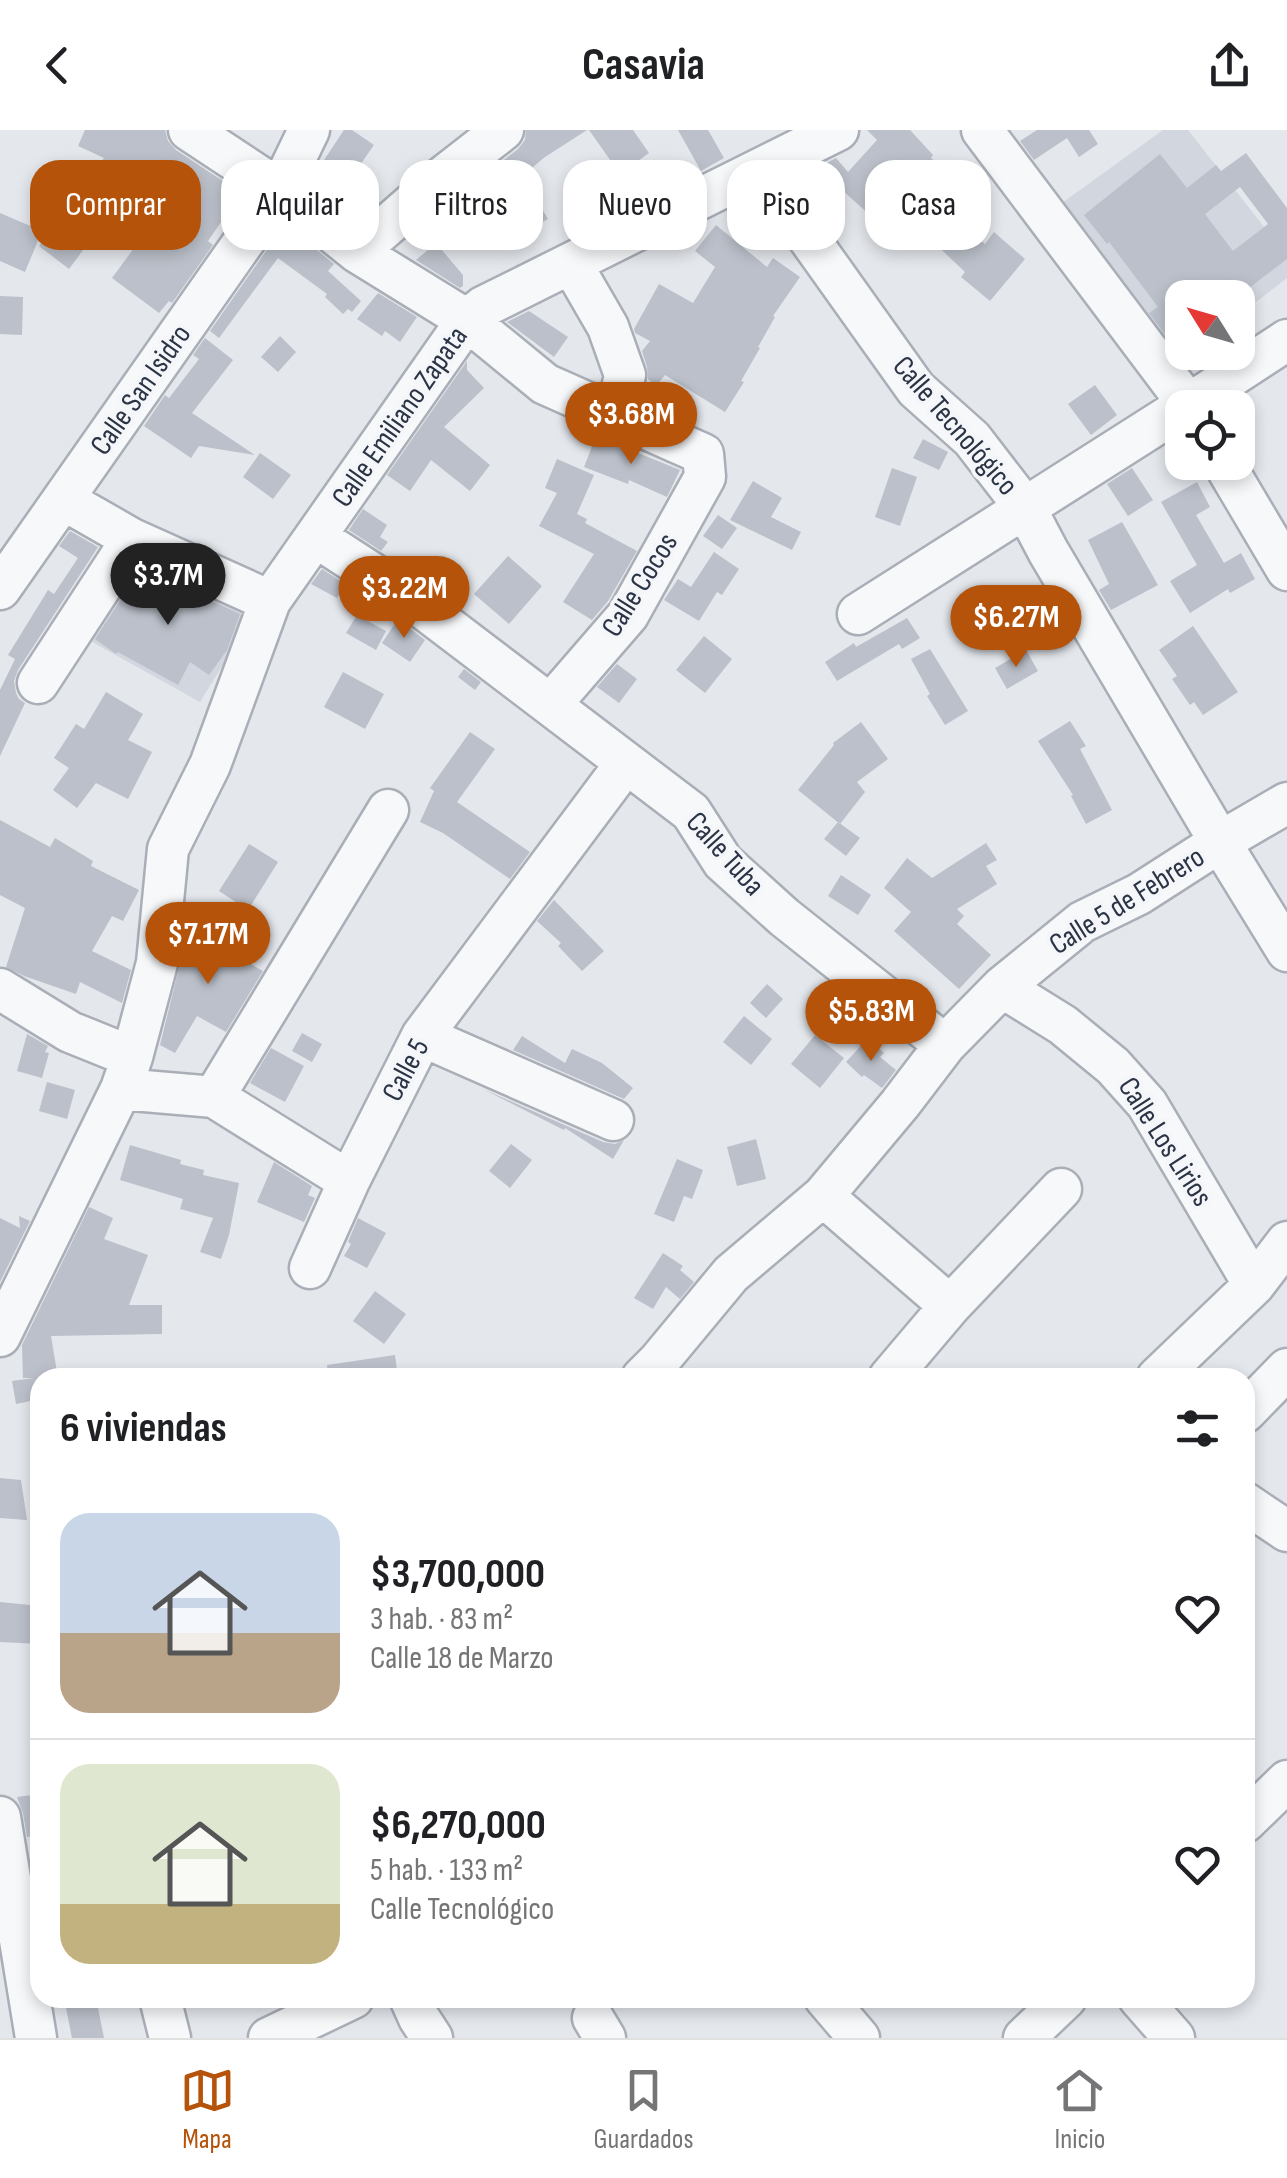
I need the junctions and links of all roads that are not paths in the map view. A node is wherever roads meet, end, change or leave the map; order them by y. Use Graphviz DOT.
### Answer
graph roads {
  1 [pos="188,130"];
  2 [pos="310,130"];
  3 [pos="503,130"];
  4 [pos="838,130"];
  5 [pos="985,131"];
  6 [pos="234,160"];
  7 [pos="295,160"];
  8 [pos="780,160"];
  9 [pos="727,186"];
  10 [pos="238,250"];
  11 [pos="355,250"];
  12 [pos="817,250"];
  13 [pos="358,252"];
  14 [pos="571,262"];
  15 [pos="467,320"];
  16 [pos="1287,340"];
  17 [pos="1174,390"];
  18 [pos="1212,390"];
  19 [pos="616,416"];
  20 [pos="1165,420"];
  21 [pos="1234,480"];
  22 [pos="64,500"];
  23 [pos="1026,509"];
  24 [pos="316,537"];
  25 [pos="132,539"];
  26 [pos="1287,570"];
  27 [pos="0,589"];
  28 [pos="270,602"];
  29 [pos="858,614"];
  30 [pos="38,683"];
  31 [pos="551,704"];
  32 [pos="626,763"];
  33 [pos="1287,803"];
  34 [pos="388,810"];
  35 [pos="1220,842"];
  36 [pos="1287,950"];
  37 [pos="1002,987"];
  38 [pos="0,988"];
  39 [pos="422,1036"];
  40 [pos="944,1044"];
  41 [pos="126,1073"];
  42 [pos="214,1097"];
  43 [pos="613,1120"];
  44 [pos="349,1182"];
  45 [pos="1060,1189"];
  46 [pos="823,1196"];
  47 [pos="1287,1242"];
  48 [pos="310,1268"];
  49 [pos="1254,1285"];
  50 [pos="950,1306"];
  51 [pos="0,1336"];
  52 [pos="652,1368"];
  53 [pos="897,1368"];
  54 [pos="1168,1368"];
  55 [pos="1287,1369"];
  56 [pos="1255,1402"];
  57 [pos="1287,1781"];
  58 [pos="1255,1812"];
  59 [pos="0,1817"];
  60 [pos="30,2001"];
  61 [pos="31,2008"];
  62 [pos="162,2008"];
  63 [pos="332,2008"];
  64 [pos="414,2008"];
  65 [pos="834,2008"];
  66 [pos="1056,2008"];
  67 [pos="1148,2008"];
  68 [pos="36,2038"];
  69 [pos="170,2038"];
  70 [pos="269,2038"];
  71 [pos="432,2038"];
  72 [pos="859,2038"];
  73 [pos="1024,2038"];
  74 [pos="1174,2038"];
  1 -- 6 [label="street"];
  2 -- 7 [label="street, Calle San Isidro"];
  3 -- 13 [label="street"];
  4 -- 8 [label="street, Calle Emiliano Zapata"];
  5 -- 17 [label="street"];
  9 -- 14 [label="street, Calle Emiliano Zapata"];
  10 -- 22 [label="street, Calle San Isidro"];
  11 -- 13 [label="street"];
  12 -- 23 [label="street, Calle Tecnológico"];
  13 -- 15 [label="street"];
  14 -- 15 [label="street, Calle Emiliano Zapata"];
  14 -- 19 [label="street"];
  15 -- 19 [label="street"];
  15 -- 24 [label="street, Calle Emiliano Zapata"];
  16 -- 18 [label="street"];
  19 -- 31 [label="street, Calle Cocos"];
  20 -- 23 [label="street"];
  21 -- 26 [label="street"];
  22 -- 25 [label="street"];
  22 -- 27 [label="street, Calle San Isidro"];
  23 -- 29 [label="street"];
  23 -- 35 [label="street, Calle Tecnológico"];
  24 -- 28 [label="street, Calle Emiliano Zapata"];
  24 -- 31 [label="street, Calle Tuba"];
  25 -- 28 [label="street"];
  25 -- 30 [label="street"];
  28 -- 41 [label="street, Calle Emiliano Zapata"];
  31 -- 32 [label="street, Calle Tuba"];
  32 -- 39 [label="street, Calle 5"];
  32 -- 40 [label="street, Calle Tuba"];
  33 -- 35 [label="street, Calle 5 de Febrero"];
  34 -- 42 [label="street"];
  35 -- 36 [label="street, Calle Tecnológico"];
  35 -- 37 [label="street, Calle 5 de Febrero"];
  37 -- 40 [label="street, Calle 5 de Febrero"];
  37 -- 49 [label="street, Calle Los Lirios"];
  38 -- 41 [label="street"];
  39 -- 43 [label="street"];
  39 -- 44 [label="street, Calle 5"];
  40 -- 46 [label="street, Calle 5 de Febrero"];
  41 -- 42 [label="street"];
  41 -- 51 [label="street, Calle Emiliano Zapata"];
  42 -- 44 [label="street"];
  44 -- 48 [label="street, Calle 5"];
  45 -- 50 [label="street"];
  46 -- 50 [label="street"];
  46 -- 52 [label="street, Calle 5 de Febrero"];
  47 -- 49 [label="street"];
  49 -- 54 [label="street"];
  50 -- 53 [label="street"];
  55 -- 56 [label="street"];
  57 -- 58 [label="street"];
  59 -- 60 [label="street"];
  61 -- 68 [label="street"];
  62 -- 69 [label="street"];
  63 -- 70 [label="street"];
  64 -- 71 [label="street"];
  65 -- 72 [label="street"];
  66 -- 73 [label="street"];
  67 -- 74 [label="street"];
}
